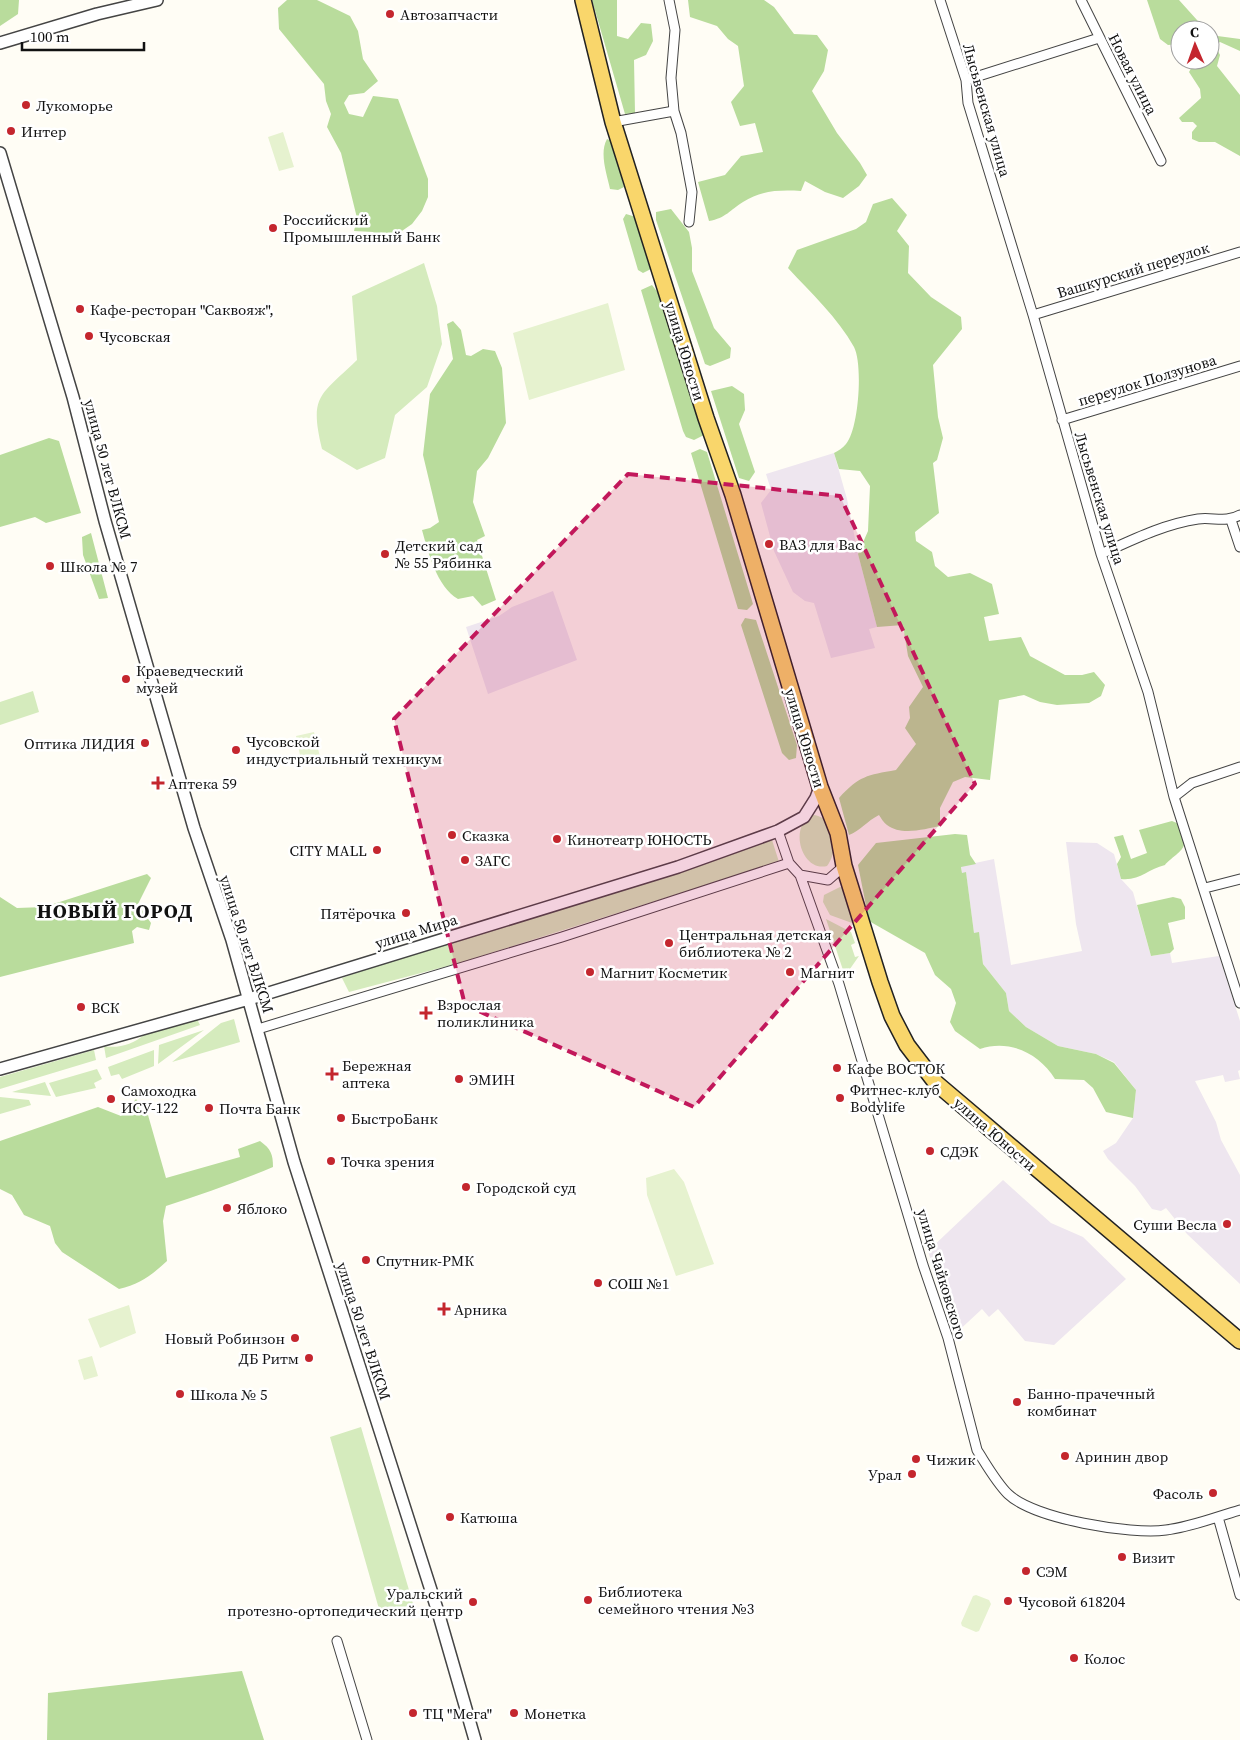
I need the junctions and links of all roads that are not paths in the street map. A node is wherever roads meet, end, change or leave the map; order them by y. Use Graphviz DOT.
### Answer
graph roads {
  1 [pos="157,0"];
  2 [pos="583,0"];
  3 [pos="669,0"];
  4 [pos="940,0"];
  5 [pos="1081,0"];
  6 [pos="1099,38"];
  7 [pos="0,43"];
  8 [pos="966,80"];
  9 [pos="674,111"];
  10 [pos="613,122"];
  11 [pos="0,153"];
  12 [pos="1161,161"];
  13 [pos="689,222"];
  14 [pos="1240,252"];
  15 [pos="1033,315"];
  16 [pos="1240,366"];
  17 [pos="1062,420"];
  18 [pos="1240,515"];
  19 [pos="1232,520"];
  20 [pos="1240,547"];
  21 [pos="1101,554"];
  22 [pos="1240,767"];
  23 [pos="820,787"];
  24 [pos="1174,797"];
  25 [pos="778,831"];
  26 [pos="788,863"];
  27 [pos="844,866"];
  28 [pos="800,875"];
  29 [pos="1240,879"];
  30 [pos="1205,888"];
  31 [pos="249,999"];
  32 [pos="1240,1003"];
  33 [pos="258,1029"];
  34 [pos="0,1069"];
  35 [pos="1240,1341"];
  36 [pos="1240,1510"];
  37 [pos="1218,1517"];
  38 [pos="1240,1595"];
  39 [pos="337,1641"];
  40 [pos="367,1740"];
  41 [pos="475,1740"];
  1 -- 7 [label="street"];
  2 -- 10 [label="main road, улица Юности"];
  3 -- 9 [label="street"];
  4 -- 8 [label="street, Лысьвенская улица"];
  5 -- 6 [label="street, Новая улица"];
  6 -- 8 [label="street"];
  6 -- 12 [label="street, Новая улица"];
  8 -- 15 [label="street, Лысьвенская улица"];
  9 -- 10 [label="street"];
  9 -- 13 [label="street"];
  10 -- 23 [label="main road, улица Юности"];
  11 -- 31 [label="street, улица 50 лет ВЛКСМ"];
  14 -- 15 [label="street, Вашкурский переулок"];
  15 -- 17 [label="street, Лысьвенская улица"];
  16 -- 17 [label="street, переулок Ползунова"];
  17 -- 21 [label="street, Лысьвенская улица"];
  18 -- 19 [label="street"];
  19 -- 20 [label="street"];
  19 -- 21 [label="street"];
  21 -- 24 [label="street, Лысьвенская улица"];
  22 -- 24 [label="street"];
  23 -- 25 [label="street, улица Мира"];
  23 -- 27 [label="main road, улица Юности"];
  24 -- 30 [label="street, Лысьвенская улица"];
  25 -- 26 [label="street, улица Чайковского"];
  25 -- 31 [label="street, улица Мира"];
  26 -- 28 [label="street, улица Чайковского"];
  26 -- 33 [label="street"];
  27 -- 28 [label="street"];
  27 -- 35 [label="main road, улица Юности"];
  28 -- 37 [label="street, улица Чайковского"];
  29 -- 30 [label="street"];
  30 -- 32 [label="street, Лысьвенская улица"];
  31 -- 33 [label="street, улица 50 лет ВЛКСМ"];
  31 -- 34 [label="street, улица Мира"];
  33 -- 41 [label="street, улица 50 лет ВЛКСМ"];
  36 -- 37 [label="street, улица Чайковского"];
  37 -- 38 [label="street"];
  39 -- 40 [label="street"];
}
